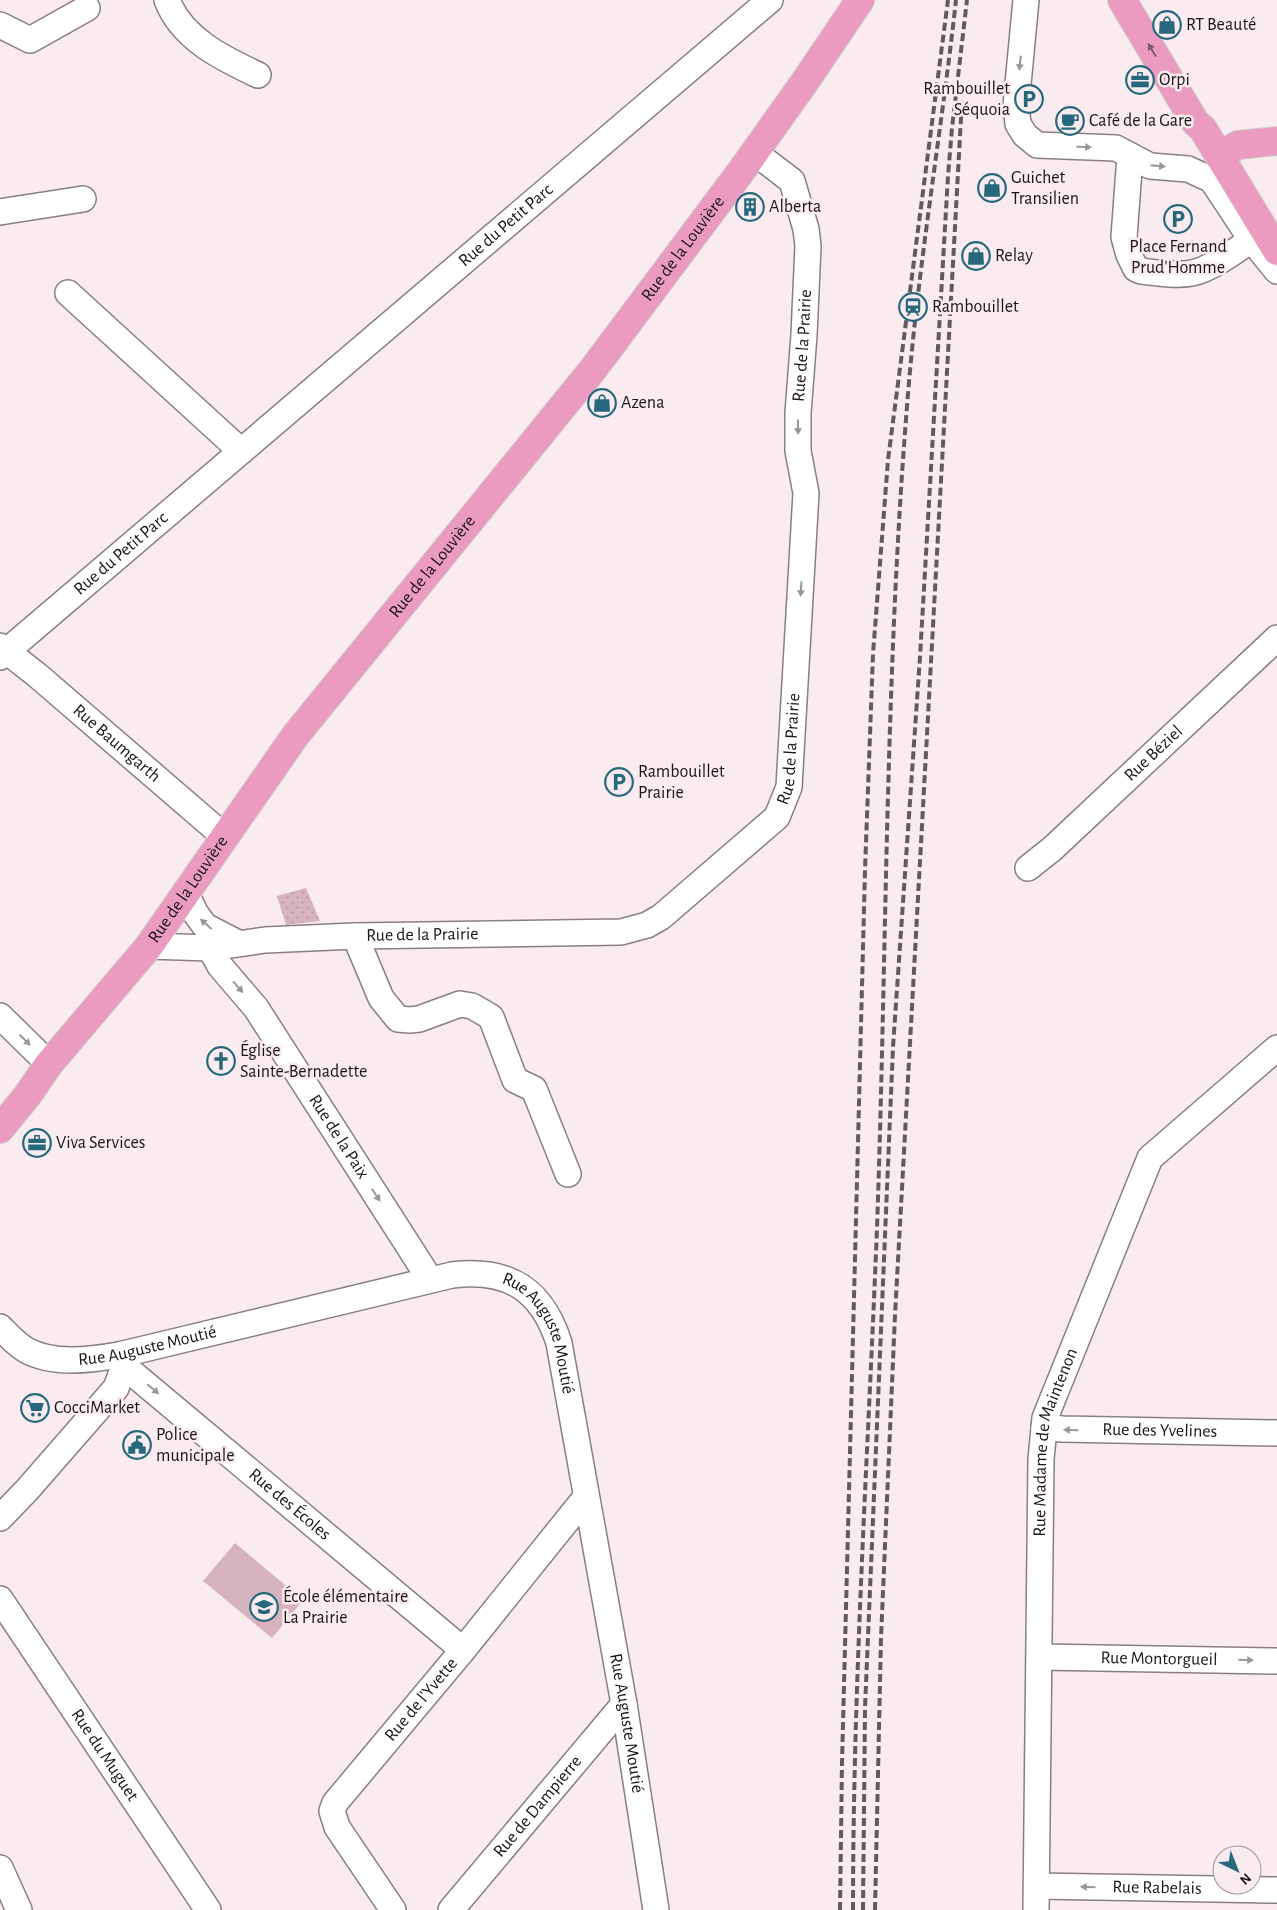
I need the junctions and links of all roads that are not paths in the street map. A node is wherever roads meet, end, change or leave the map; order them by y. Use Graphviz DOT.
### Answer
graph roads {
  1 [pos="167,0"];
  2 [pos="770,0"];
  3 [pos="860,0"];
  4 [pos="1026,0"];
  5 [pos="1122,0"];
  6 [pos="87,8"];
  7 [pos="0,26"];
  8 [pos="258,75"];
  9 [pos="1195,122"];
  10 [pos="1277,141"];
  11 [pos="754,152"];
  12 [pos="1130,156"];
  13 [pos="1188,169"];
  14 [pos="1220,169"];
  15 [pos="83,199"];
  16 [pos="0,212"];
  17 [pos="1233,213"];
  18 [pos="1267,250"];
  19 [pos="1214,263"];
  20 [pos="68,293"];
  21 [pos="242,452"];
  22 [pos="1277,638"];
  23 [pos="2,652"];
  24 [pos="225,837"];
  25 [pos="1028,868"];
  26 [pos="186,894"];
  27 [pos="355,936"];
  28 [pos="238,943"];
  29 [pos="149,946"];
  30 [pos="210,948"];
  31 [pos="0,1016"];
  32 [pos="1277,1048"];
  33 [pos="49,1064"];
  34 [pos="0,1130"];
  35 [pos="568,1174"];
  36 [pos="426,1281"];
  37 [pos="0,1327"];
  38 [pos="122,1360"];
  39 [pos="1044,1427"];
  40 [pos="1277,1433"];
  41 [pos="586,1496"];
  42 [pos="0,1518"];
  43 [pos="0,1599"];
  44 [pos="463,1650"];
  45 [pos="1040,1657"];
  46 [pos="1277,1661"];
  47 [pos="624,1704"];
  48 [pos="0,1868"];
  49 [pos="1277,1890"];
  50 [pos="1037,1898"];
  51 [pos="19,1910"];
  52 [pos="208,1910"];
  53 [pos="393,1910"];
  54 [pos="451,1910"];
  55 [pos="656,1910"];
  1 -- 8 [label="street"];
  2 -- 21 [label="street, Rue du Petit Parc"];
  3 -- 11 [label="main road, Rue de la Louvière"];
  4 -- 12 [label="street, one-way"];
  9 -- 5 [label="main road, one-way"];
  6 -- 7 [label="street"];
  9 -- 13 [label="street"];
  9 -- 14 [label="main road"];
  10 -- 14 [label="main road"];
  11 -- 24 [label="main road, Rue de la Louvière"];
  11 -- 27 [label="street, Rue de la Prairie, one-way"];
  12 -- 13 [label="street, one-way"];
  12 -- 19 [label="street"];
  13 -- 14 [label="street"];
  14 -- 17 [label="street"];
  14 -- 18 [label="main road"];
  15 -- 16 [label="street"];
  17 -- 18 [label="street"];
  17 -- 19 [label="street"];
  18 -- 19 [label="street"];
  20 -- 21 [label="street"];
  21 -- 23 [label="street, Rue du Petit Parc"];
  22 -- 25 [label="street, Rue Béziel"];
  23 -- 24 [label="street, Rue Baumgarth"];
  24 -- 26 [label="main road, Rue de la Louvière"];
  28 -- 26 [label="street, one-way"];
  26 -- 29 [label="main road, Rue de la Louvière"];
  27 -- 28 [label="street, Rue de la Prairie"];
  27 -- 35 [label="street"];
  28 -- 30 [label="street, Rue de la Prairie"];
  29 -- 30 [label="street, Rue de la Prairie"];
  29 -- 33 [label="main road, Rue de la Louvière"];
  30 -- 36 [label="street, Rue de la Paix, one-way"];
  31 -- 33 [label="street, one-way"];
  32 -- 39 [label="street, Rue Madame de Maintenon"];
  33 -- 34 [label="main road, Rue de la Louvière"];
  36 -- 38 [label="street, Rue Auguste Moutié"];
  36 -- 41 [label="street, Rue Auguste Moutié"];
  37 -- 38 [label="street, Rue Auguste Moutié"];
  38 -- 42 [label="street"];
  38 -- 44 [label="street, Rue des Écoles, one-way"];
  40 -- 39 [label="street, Rue des Yvelines, one-way"];
  39 -- 45 [label="street, Rue Madame de Maintenon"];
  41 -- 44 [label="street, Rue de l'Yvette"];
  41 -- 47 [label="street, Rue Auguste Moutié"];
  43 -- 52 [label="street, Rue du Muguet"];
  44 -- 53 [label="street, Rue de l'Yvette"];
  45 -- 46 [label="street, Rue Montorgueil, one-way"];
  45 -- 50 [label="street, Rue Madame de Maintenon"];
  47 -- 54 [label="street, Rue de Dampierre"];
  47 -- 55 [label="street, Rue Auguste Moutié"];
  48 -- 51 [label="street"];
  49 -- 50 [label="street, Rue Rabelais, one-way"];
}
